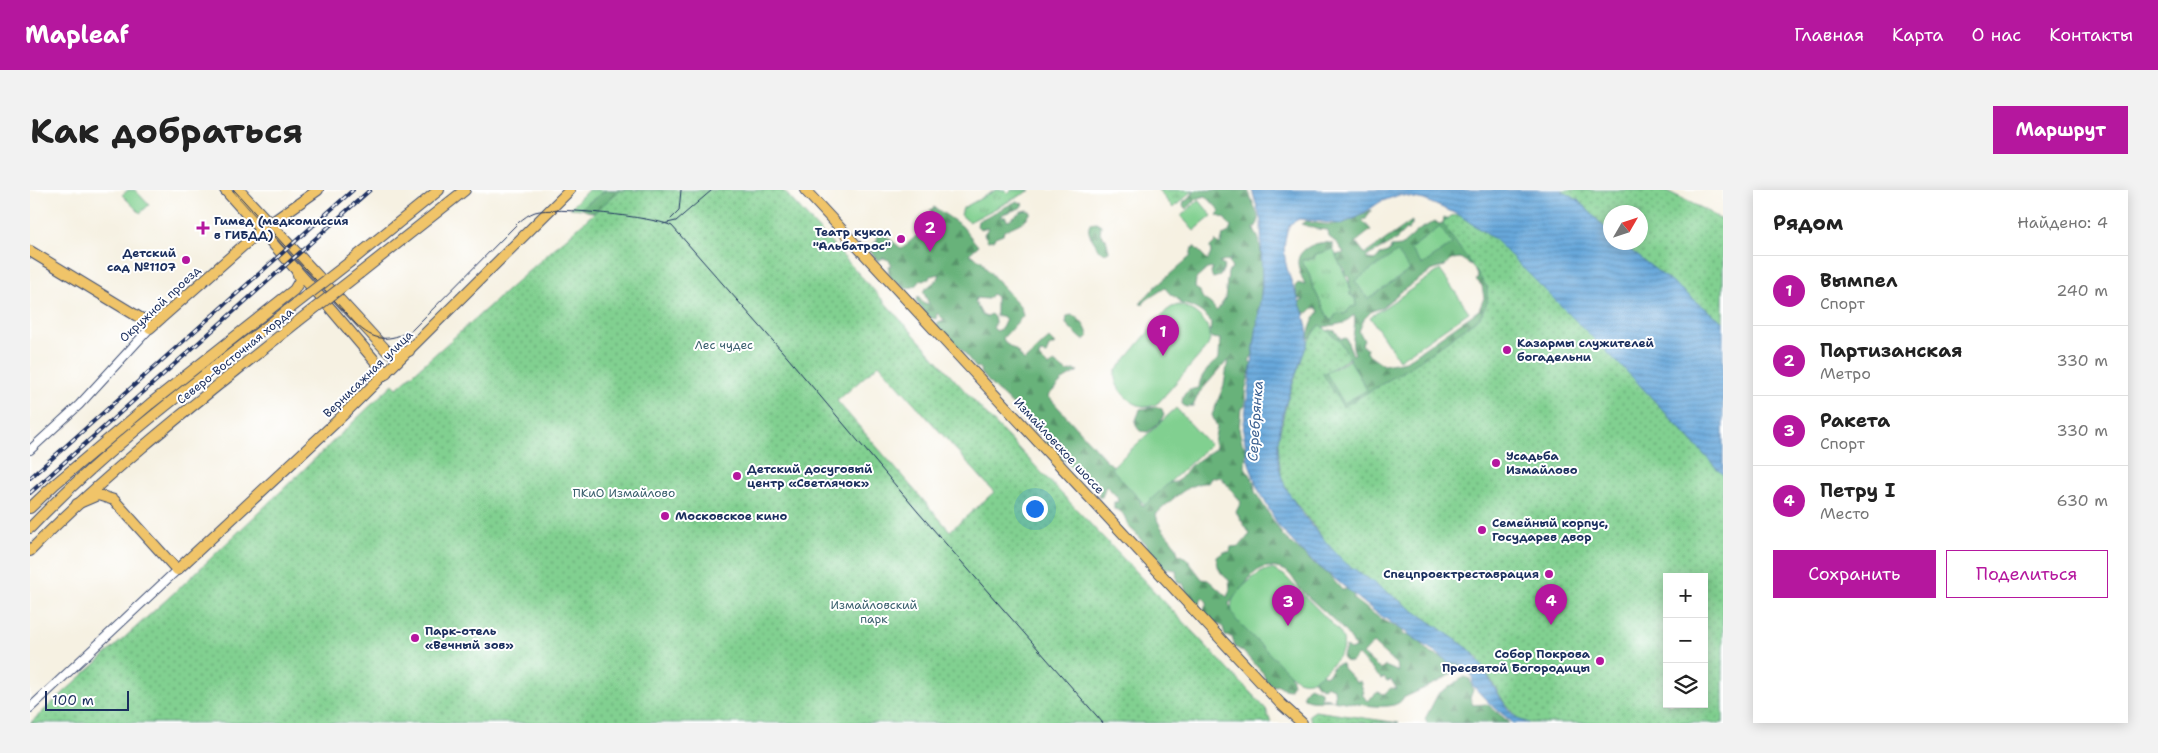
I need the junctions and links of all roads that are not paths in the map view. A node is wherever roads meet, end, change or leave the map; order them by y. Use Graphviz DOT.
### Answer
graph roads {
  1 [pos="225,190"];
  2 [pos="239,190"];
  3 [pos="318,190"];
  4 [pos="439,190"];
  5 [pos="465,190"];
  6 [pos="570,190"];
  7 [pos="805,190"];
  8 [pos="271,222"];
  9 [pos="261,230"];
  10 [pos="30,250"];
  11 [pos="296,269"];
  12 [pos="150,328"];
  13 [pos="410,351"];
  14 [pos="386,374"];
  15 [pos="30,450"];
  16 [pos="77,504"];
  17 [pos="30,508"];
  18 [pos="30,528"];
  19 [pos="30,551"];
  20 [pos="177,570"];
  21 [pos="30,708"];
  22 [pos="1296,722"];
  1 -- 9 [label="main road"];
  2 -- 8 [label="main road"];
  3 -- 8 [label="main road, Окружной проезд"];
  4 -- 18 [label="main road, Северо-Восточная хорда, bridge"];
  5 -- 16 [label="main road, Северо-Восточная хорда, bridge"];
  6 -- 13 [label="main road, Вернисажная улица"];
  7 -- 22 [label="main road, Измайловское шоссе"];
  8 -- 9 [label="main road, Окружной проезд"];
  8 -- 13 [label="main road"];
  9 -- 11 [label="main road"];
  9 -- 12 [label="main road, Окружной проезд"];
  10 -- 12 [label="main road"];
  11 -- 14 [label="main road"];
  11 -- 17 [label="main road"];
  12 -- 15 [label="street, Окружной проезд"];
  13 -- 14 [label="main road, Вернисажная улица"];
  14 -- 20 [label="main road, Вернисажная улица"];
  16 -- 19 [label="main road, Северо-Восточная хорда"];
  16 -- 20 [label="main road"];
  20 -- 21 [label="street"];
}
